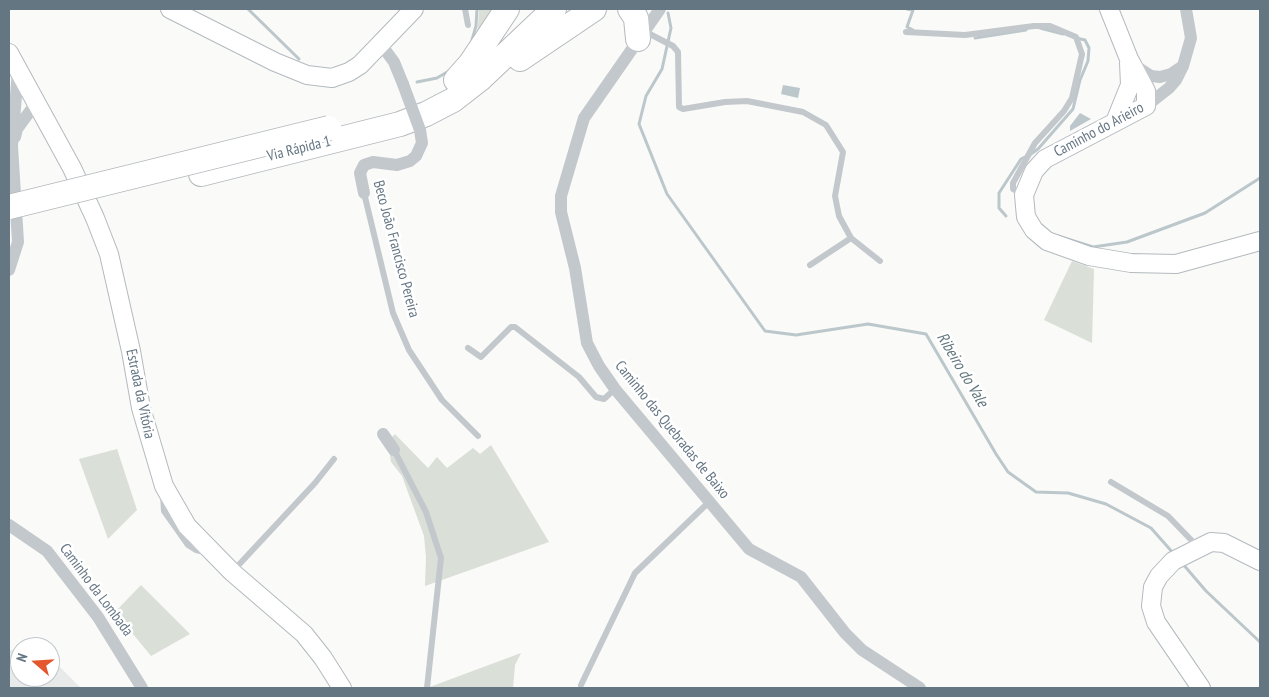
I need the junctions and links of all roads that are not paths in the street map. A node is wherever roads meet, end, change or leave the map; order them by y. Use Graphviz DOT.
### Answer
graph roads {
  1 [pos="170,9"];
  2 [pos="414,9"];
  3 [pos="465,9"];
  4 [pos="507,9"];
  5 [pos="535,9"];
  6 [pos="554,9"];
  7 [pos="594,9"];
  8 [pos="630,9"];
  9 [pos="660,9"];
  10 [pos="1109,9"];
  11 [pos="1186,9"];
  12 [pos="468,25"];
  13 [pos="906,32"];
  14 [pos="641,35"];
  15 [pos="380,43"];
  16 [pos="9,53"];
  17 [pos="1129,59"];
  18 [pos="1183,66"];
  19 [pos="18,70"];
  20 [pos="1130,85"];
  21 [pos="461,86"];
  22 [pos="36,104"];
  23 [pos="1146,106"];
  24 [pos="22,122"];
  25 [pos="1115,122"];
  26 [pos="50,129"];
  27 [pos="331,134"];
  28 [pos="12,146"];
  29 [pos="364,193"];
  30 [pos="1024,195"];
  31 [pos="9,206"];
  32 [pos="9,222"];
  33 [pos="851,238"];
  34 [pos="1260,241"];
  35 [pos="880,261"];
  36 [pos="810,265"];
  37 [pos="9,270"];
  38 [pos="468,348"];
  39 [pos="615,389"];
  40 [pos="383,434"];
  41 [pos="478,436"];
  42 [pos="394,450"];
  43 [pos="334,459"];
  44 [pos="1111,482"];
  45 [pos="710,502"];
  46 [pos="9,525"];
  47 [pos="1198,547"];
  48 [pos="1260,561"];
  49 [pos="232,572"];
  50 [pos="581,685"];
  51 [pos="914,687"];
  52 [pos="142,688"];
  53 [pos="342,688"];
  54 [pos="427,688"];
  55 [pos="1201,688"];
  1 -- 15 [label="main road"];
  2 -- 15 [label="main road"];
  3 -- 12 [label="lane"];
  4 -- 21 [label="highway"];
  5 -- 21 [label="highway, Via Rápida 1"];
  6 -- 21 [label="highway, Via Rápida 1"];
  7 -- 21 [label="highway"];
  8 -- 14 [label="highway"];
  9 -- 14 [label="street, Caminho das Quebradas de Baixo"];
  10 -- 17 [label="main road"];
  11 -- 18 [label="street, Caminho do Arieiro"];
  13 -- 30 [label="lane"];
  14 -- 33 [label="lane"];
  14 -- 39 [label="street, Caminho das Quebradas de Baixo"];
  15 -- 29 [label="street, Beco João Francisco Pereira, bridge"];
  16 -- 19 [label="main road, Estrada da Vitória"];
  17 -- 18 [label="street"];
  17 -- 20 [label="main road"];
  17 -- 23 [label="main road"];
  18 -- 23 [label="street, Caminho do Arieiro"];
  19 -- 22 [label="main road, Estrada da Vitória"];
  19 -- 28 [label="street"];
  20 -- 23 [label="main road"];
  20 -- 25 [label="main road"];
  21 -- 27 [label="highway, Via Rápida 1"];
  22 -- 24 [label="street"];
  22 -- 26 [label="main road, Estrada da Vitória"];
  23 -- 25 [label="main road, Caminho do Arieiro"];
  24 -- 26 [label="street"];
  24 -- 28 [label="street"];
  25 -- 30 [label="main road, Caminho do Arieiro"];
  26 -- 49 [label="main road, Estrada da Vitória"];
  27 -- 31 [label="highway, Via Rápida 1, bridge"];
  27 -- 32 [label="highway, Via Rápida 1"];
  28 -- 37 [label="street"];
  29 -- 41 [label="lane, Beco João Francisco Pereira"];
  30 -- 34 [label="main road"];
  33 -- 35 [label="lane"];
  33 -- 36 [label="lane"];
  38 -- 39 [label="lane"];
  39 -- 45 [label="street, Caminho das Quebradas de Baixo"];
  40 -- 42 [label="street"];
  42 -- 54 [label="lane"];
  43 -- 49 [label="lane"];
  44 -- 47 [label="lane"];
  45 -- 50 [label="lane"];
  45 -- 51 [label="street, Caminho das Quebradas de Baixo"];
  46 -- 52 [label="street, Caminho da Lombada"];
  47 -- 48 [label="main road"];
  47 -- 55 [label="main road"];
  49 -- 53 [label="main road, Estrada da Vitória"];
}
